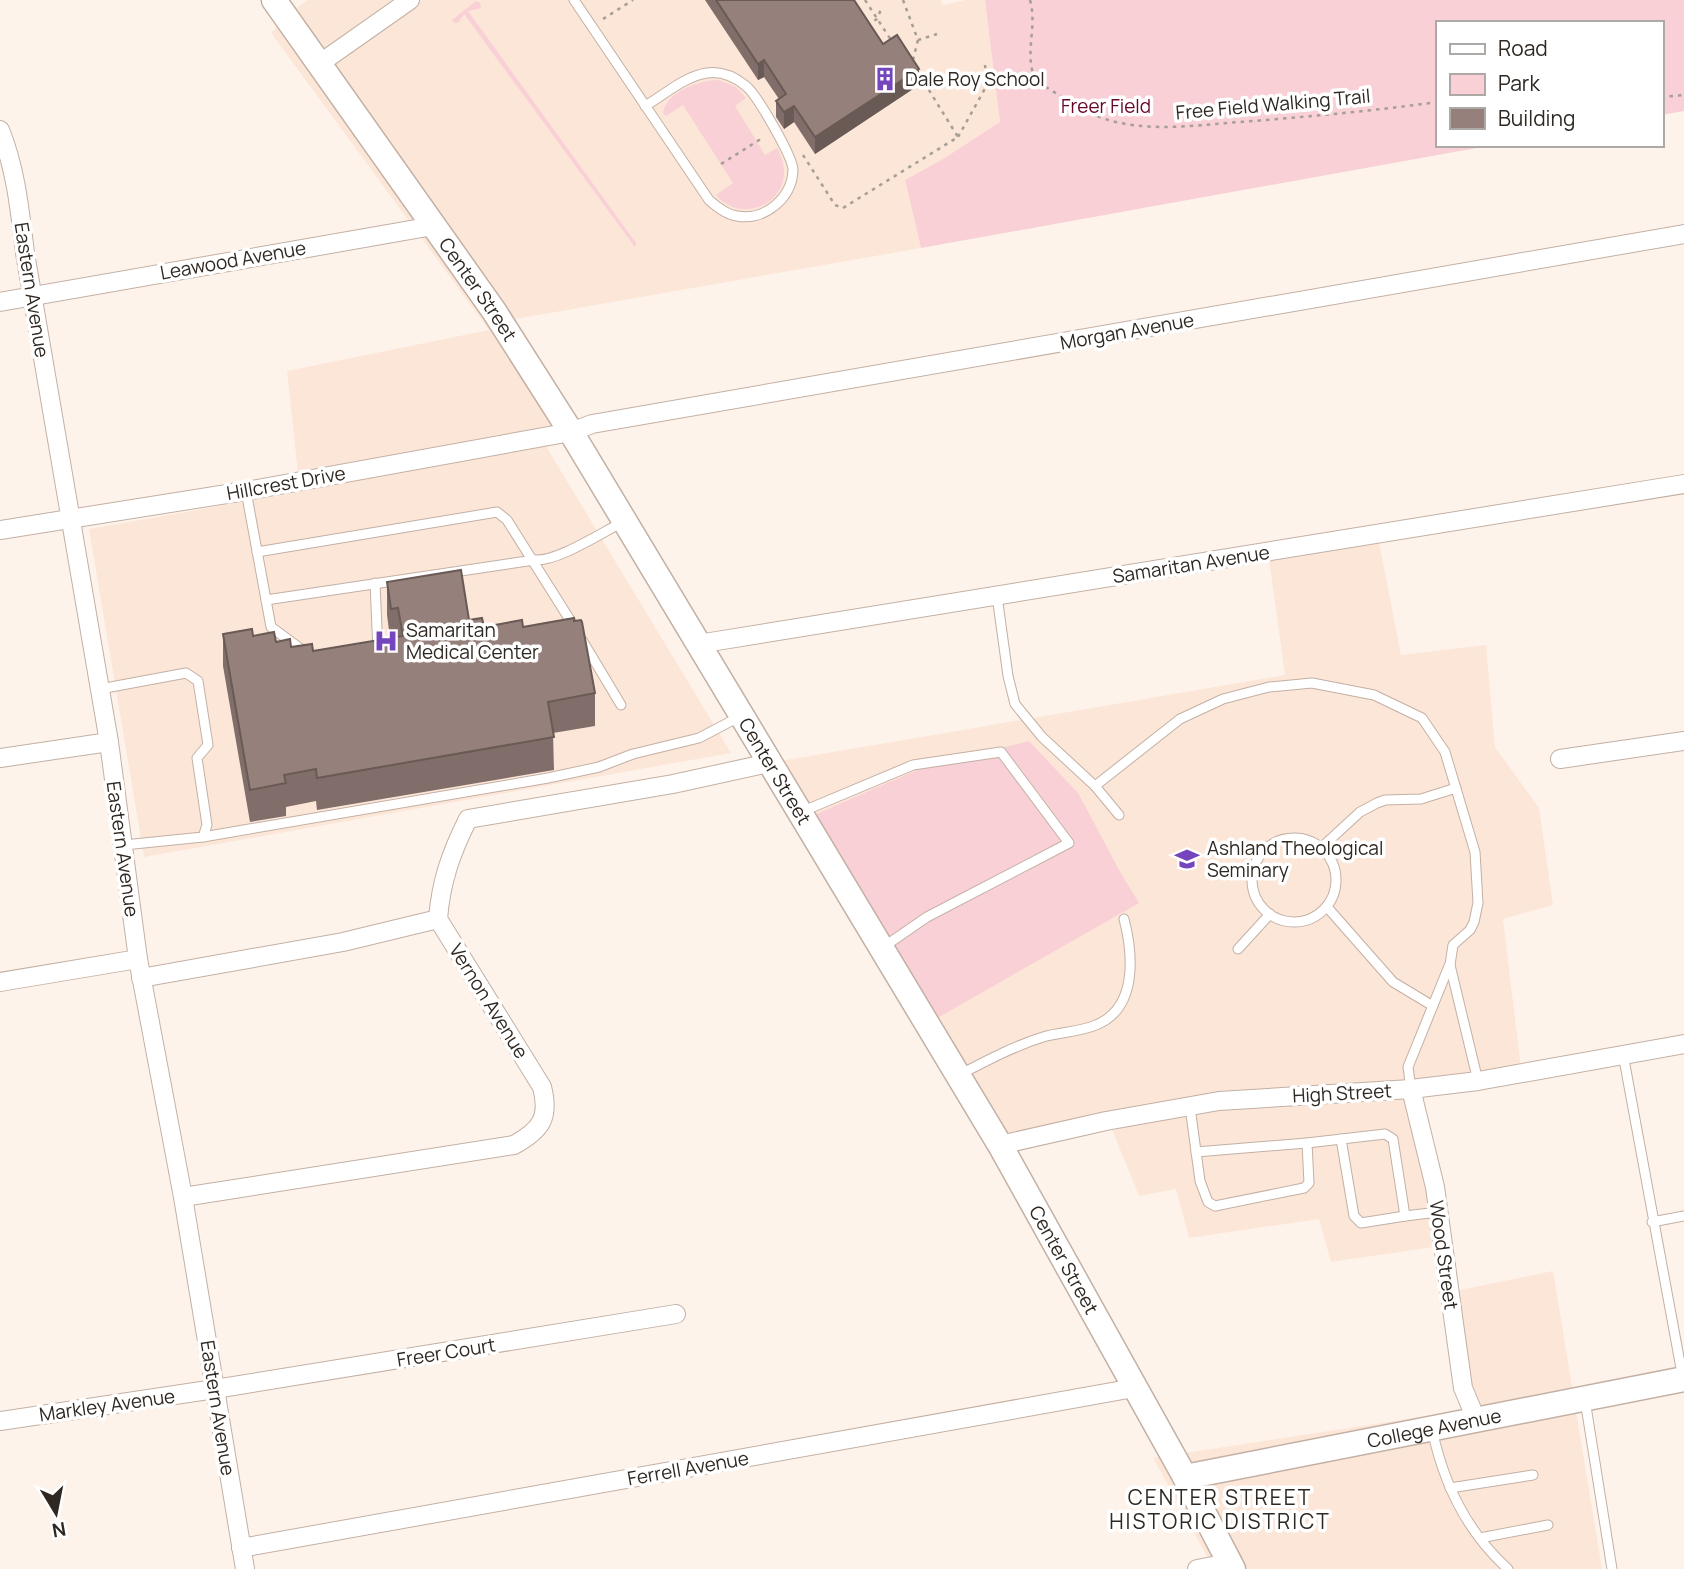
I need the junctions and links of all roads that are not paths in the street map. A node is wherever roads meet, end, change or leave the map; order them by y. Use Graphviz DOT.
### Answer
graph roads {
  1 [pos="274,0"];
  2 [pos="410,0"];
  3 [pos="574,0"];
  4 [pos="318,64"];
  5 [pos="645,106"];
  6 [pos="0,130"];
  7 [pos="433,226"];
  8 [pos="1684,233"];
  9 [pos="33,295"];
  10 [pos="0,302"];
  11 [pos="571,432"];
  12 [pos="1684,484"];
  13 [pos="246,491"];
  14 [pos="70,520"];
  15 [pos="624,521"];
  16 [pos="0,530"];
  17 [pos="257,552"];
  18 [pos="534,561"];
  19 [pos="376,583"];
  20 [pos="997,596"];
  21 [pos="266,600"];
  22 [pos="698,644"];
  23 [pos="313,657"];
  24 [pos="374,659"];
  25 [pos="100,688"];
  26 [pos="621,705"];
  27 [pos="741,716"];
  28 [pos="1684,741"];
  29 [pos="109,742"];
  30 [pos="0,758"];
  31 [pos="1560,759"];
  32 [pos="769,763"];
  33 [pos="1095,786"];
  34 [pos="1457,788"];
  35 [pos="799,813"];
  36 [pos="1119,815"];
  37 [pos="203,837"];
  38 [pos="124,845"];
  39 [pos="1322,847"];
  40 [pos="1327,906"];
  41 [pos="1270,914"];
  42 [pos="438,919"];
  43 [pos="1124,919"];
  44 [pos="881,949"];
  45 [pos="1238,949"];
  46 [pos="138,959"];
  47 [pos="1450,965"];
  48 [pos="142,978"];
  49 [pos="0,982"];
  50 [pos="1433,1006"];
  51 [pos="1684,1044"];
  52 [pos="1623,1054"];
  53 [pos="958,1076"];
  54 [pos="1478,1081"];
  55 [pos="1412,1089"];
  56 [pos="1190,1107"];
  57 [pos="1341,1139"];
  58 [pos="1307,1143"];
  59 [pos="1000,1144"];
  60 [pos="1196,1152"];
  61 [pos="183,1197"];
  62 [pos="1438,1212"];
  63 [pos="1405,1216"];
  64 [pos="1684,1216"];
  65 [pos="1652,1222"];
  66 [pos="676,1314"];
  67 [pos="1683,1379"];
  68 [pos="1134,1388"];
  69 [pos="215,1389"];
  70 [pos="1584,1398"];
  71 [pos="1476,1419"];
  72 [pos="0,1421"];
  73 [pos="1432,1427"];
  74 [pos="1533,1475"];
  75 [pos="1185,1477"];
  76 [pos="1450,1488"];
  77 [pos="1548,1525"];
  78 [pos="1480,1538"];
  79 [pos="241,1548"];
  80 [pos="1231,1566"];
  81 [pos="245,1569"];
  82 [pos="1197,1569"];
  83 [pos="1508,1569"];
  84 [pos="1612,1569"];
  1 -- 4 [label="main road, Center Street"];
  2 -- 4 [label="street"];
  3 -- 5 [label="lane"];
  4 -- 7 [label="main road, Center Street"];
  5 -- 5 [label="lane"];
  6 -- 9 [label="street, Eastern Avenue"];
  7 -- 9 [label="street, Leawood Avenue"];
  7 -- 11 [label="main road, Center Street"];
  8 -- 11 [label="street, Morgan Avenue"];
  9 -- 10 [label="street, Leawood Avenue"];
  9 -- 14 [label="street, Eastern Avenue"];
  11 -- 13 [label="street, Hillcrest Drive"];
  11 -- 15 [label="main road, Center Street"];
  12 -- 20 [label="street, Samaritan Avenue"];
  13 -- 14 [label="street, Hillcrest Drive"];
  13 -- 17 [label="lane"];
  14 -- 16 [label="street, Hillcrest Drive"];
  14 -- 25 [label="street, Eastern Avenue"];
  15 -- 18 [label="lane"];
  15 -- 22 [label="main road, Center Street"];
  17 -- 18 [label="lane"];
  17 -- 21 [label="lane"];
  18 -- 19 [label="lane"];
  18 -- 26 [label="lane"];
  19 -- 21 [label="lane"];
  19 -- 24 [label="lane"];
  20 -- 22 [label="street, Samaritan Avenue"];
  20 -- 33 [label="lane"];
  21 -- 23 [label="lane"];
  22 -- 27 [label="main road, Center Street"];
  25 -- 29 [label="street, Eastern Avenue"];
  25 -- 37 [label="lane"];
  27 -- 32 [label="main road, Center Street"];
  27 -- 37 [label="lane"];
  28 -- 31 [label="street"];
  29 -- 30 [label="street"];
  29 -- 38 [label="street, Eastern Avenue"];
  32 -- 35 [label="main road, Center Street"];
  32 -- 42 [label="street"];
  33 -- 34 [label="lane"];
  33 -- 36 [label="lane"];
  34 -- 39 [label="lane"];
  34 -- 47 [label="lane"];
  35 -- 44 [label="main road, Center Street"];
  35 -- 44 [label="lane"];
  37 -- 38 [label="lane"];
  38 -- 46 [label="street, Eastern Avenue"];
  39 -- 40 [label="lane"];
  39 -- 41 [label="lane"];
  40 -- 41 [label="lane"];
  40 -- 50 [label="lane"];
  41 -- 45 [label="lane"];
  42 -- 48 [label="street"];
  42 -- 61 [label="street, Vernon Avenue"];
  43 -- 53 [label="lane"];
  44 -- 53 [label="main road, Center Street"];
  46 -- 48 [label="street, Eastern Avenue"];
  46 -- 49 [label="street"];
  47 -- 50 [label="lane"];
  47 -- 54 [label="lane"];
  48 -- 61 [label="street, Eastern Avenue"];
  50 -- 55 [label="lane"];
  51 -- 52 [label="street, High Street"];
  52 -- 54 [label="street, High Street"];
  52 -- 65 [label="lane"];
  53 -- 59 [label="main road, Center Street"];
  54 -- 55 [label="street, High Street"];
  55 -- 56 [label="street, High Street"];
  55 -- 62 [label="street, Wood Street"];
  56 -- 59 [label="street, High Street"];
  56 -- 60 [label="lane"];
  57 -- 58 [label="lane"];
  57 -- 63 [label="lane"];
  57 -- 63 [label="lane"];
  58 -- 60 [label="lane"];
  58 -- 60 [label="lane"];
  59 -- 68 [label="main road, Center Street"];
  61 -- 69 [label="street, Eastern Avenue"];
  62 -- 63 [label="lane"];
  62 -- 71 [label="street, Wood Street"];
  64 -- 65 [label="lane"];
  65 -- 67 [label="lane"];
  66 -- 69 [label="street, Freer Court"];
  67 -- 70 [label="main road, College Avenue"];
  68 -- 75 [label="main road, Center Street"];
  68 -- 79 [label="street, Ferrell Avenue"];
  69 -- 72 [label="street, Markley Avenue"];
  69 -- 79 [label="street, Eastern Avenue"];
  70 -- 71 [label="main road, College Avenue"];
  70 -- 84 [label="lane"];
  71 -- 73 [label="main road, College Avenue"];
  73 -- 75 [label="main road, College Avenue"];
  73 -- 76 [label="lane"];
  74 -- 76 [label="lane"];
  75 -- 80 [label="main road, Center Street"];
  76 -- 78 [label="lane"];
  77 -- 78 [label="lane"];
  78 -- 83 [label="lane"];
  79 -- 81 [label="street, Eastern Avenue"];
  80 -- 82 [label="street"];
}
